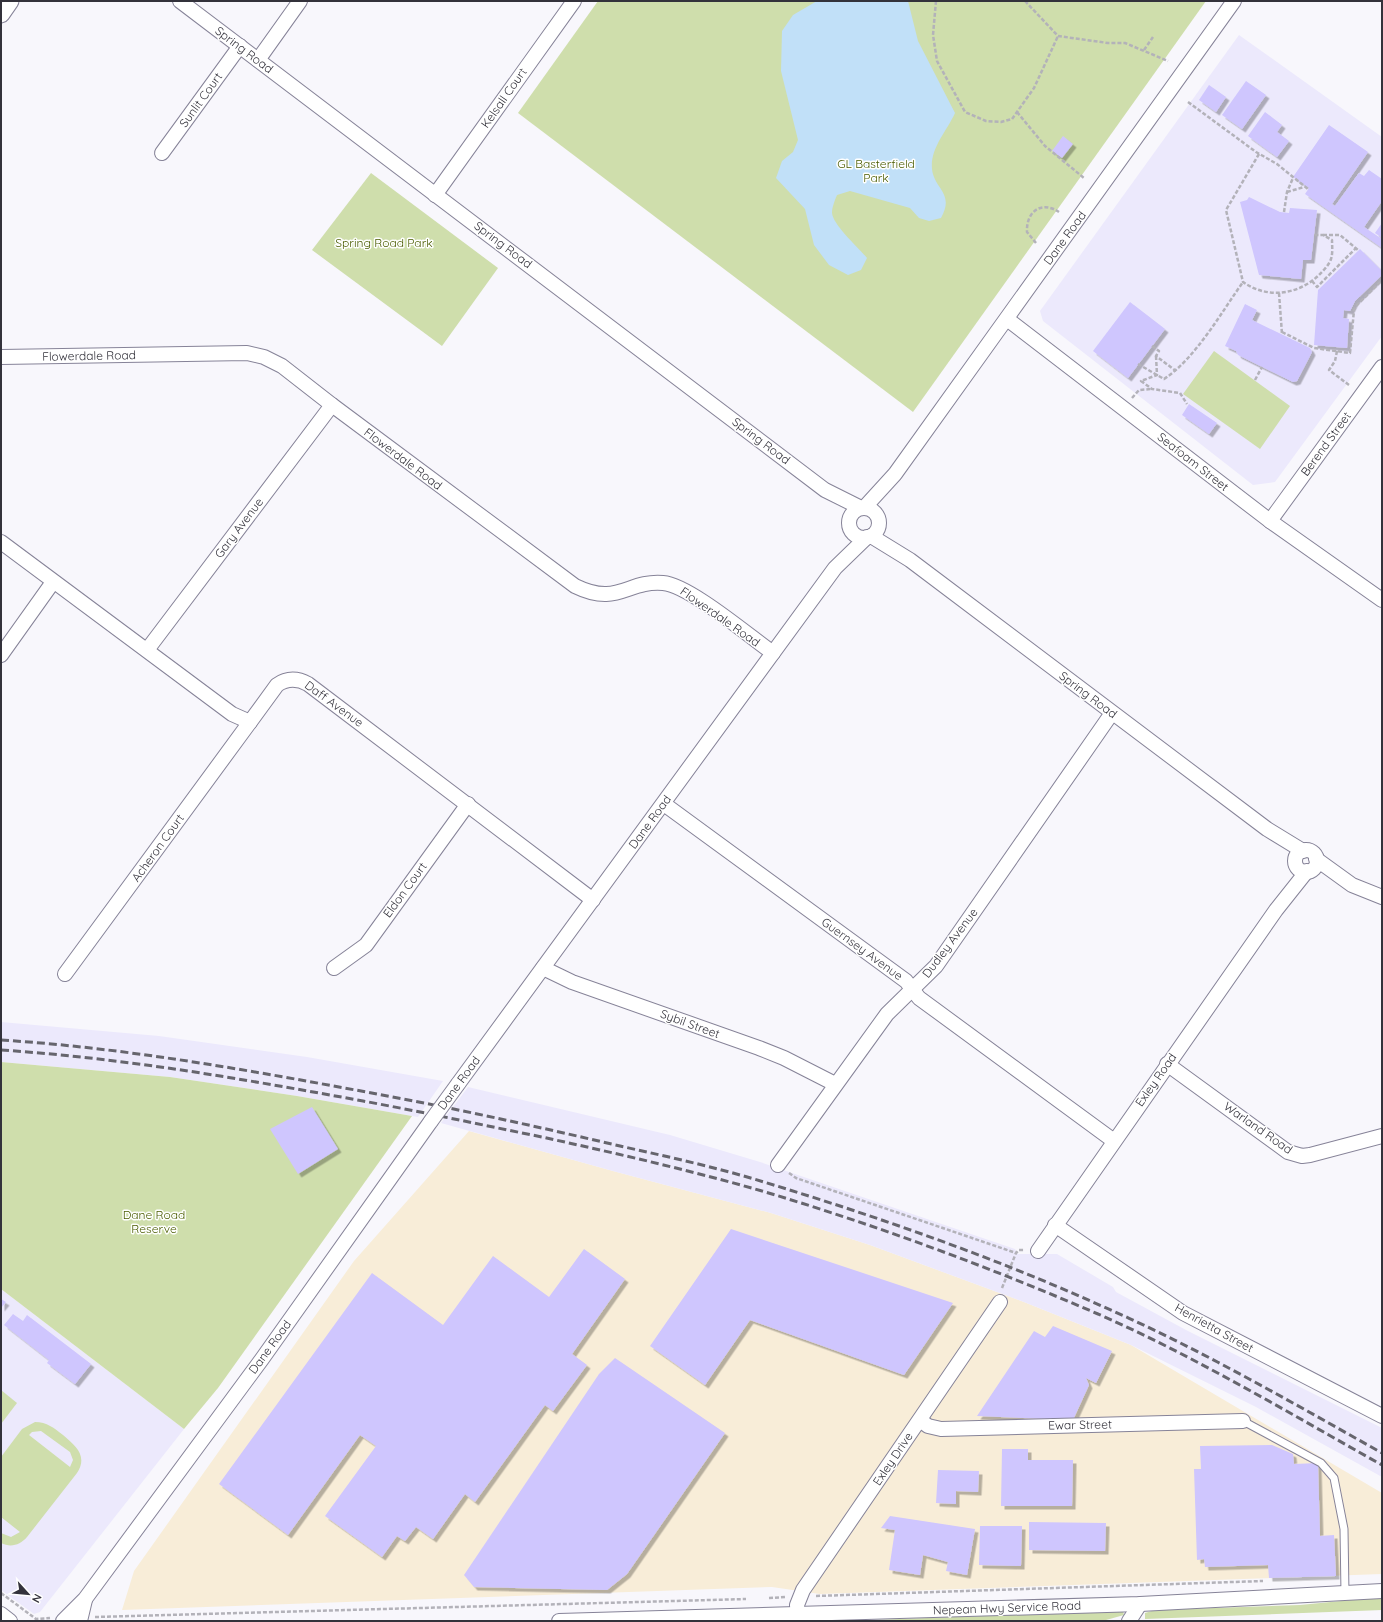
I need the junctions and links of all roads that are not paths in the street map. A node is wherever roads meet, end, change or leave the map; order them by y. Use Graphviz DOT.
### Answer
graph roads {
  1 [pos="10,1"];
  2 [pos="180,1"];
  3 [pos="300,1"];
  4 [pos="574,1"];
  5 [pos="1234,1"];
  6 [pos="1,14"];
  7 [pos="240,46"];
  8 [pos="258,60"];
  9 [pos="162,153"];
  10 [pos="435,195"];
  11 [pos="1007,319"];
  12 [pos="1,357"];
  13 [pos="1382,367"];
  14 [pos="332,406"];
  15 [pos="895,474"];
  16 [pos="825,490"];
  17 [pos="862,508"];
  18 [pos="1270,522"];
  19 [pos="851,526"];
  20 [pos="874,528"];
  21 [pos="1,542"];
  22 [pos="835,568"];
  23 [pos="53,582"];
  24 [pos="1382,600"];
  25 [pos="147,650"];
  26 [pos="773,653"];
  27 [pos="1,654"];
  28 [pos="1112,713"];
  29 [pos="250,722"];
  30 [pos="468,804"];
  31 [pos="664,804"];
  32 [pos="1305,863"];
  33 [pos="1382,896"];
  34 [pos="593,900"];
  35 [pos="334,968"];
  36 [pos="543,968"];
  37 [pos="65,974"];
  38 [pos="912,990"];
  39 [pos="1167,1064"];
  40 [pos="835,1084"];
  41 [pos="1382,1136"];
  42 [pos="1114,1141"];
  43 [pos="778,1164"];
  44 [pos="1055,1225"];
  45 [pos="1038,1251"];
  46 [pos="1000,1302"];
  47 [pos="1382,1416"];
  48 [pos="920,1420"];
  49 [pos="1243,1421"];
  50 [pos="1382,1591"];
  51 [pos="1345,1594"];
  52 [pos="85,1599"];
  53 [pos="1140,1604"];
  54 [pos="1,1614"];
  55 [pos="798,1618"];
  56 [pos="80,1619"];
  57 [pos="64,1620"];
  58 [pos="10,1621"];
  59 [pos="559,1621"];
  60 [pos="1129,1621"];
  1 -- 6 [label="street"];
  2 -- 7 [label="street, Spring Road"];
  3 -- 8 [label="street"];
  4 -- 10 [label="street, Kelsall Court"];
  5 -- 11 [label="street, Dane Road"];
  7 -- 8 [label="street, Spring Road"];
  7 -- 9 [label="street, Sunlit Court"];
  8 -- 10 [label="street, Spring Road"];
  10 -- 16 [label="street, Spring Road"];
  11 -- 15 [label="street, Dane Road"];
  11 -- 18 [label="street, Seafoam Street"];
  12 -- 14 [label="street, Flowerdale Road"];
  13 -- 18 [label="street, Berend Street"];
  14 -- 25 [label="street, Gary Avenue"];
  14 -- 26 [label="street, Flowerdale Road"];
  15 -- 17 [label="street, Dane Road"];
  15 -- 20 [label="street, Dane Road"];
  16 -- 17 [label="street, Spring Road"];
  16 -- 19 [label="street, Spring Road"];
  17 -- 19 [label="street"];
  17 -- 20 [label="street"];
  18 -- 24 [label="street, Seafoam Street"];
  19 -- 20 [label="street"];
  19 -- 22 [label="street, Dane Road"];
  20 -- 22 [label="street, Dane Road"];
  20 -- 28 [label="street, Spring Road"];
  21 -- 23 [label="street"];
  22 -- 26 [label="street, Dane Road"];
  23 -- 25 [label="street"];
  23 -- 27 [label="street"];
  25 -- 29 [label="street"];
  26 -- 31 [label="street, Dane Road"];
  28 -- 32 [label="street, Spring Road"];
  28 -- 38 [label="street, Dudley Avenue"];
  29 -- 30 [label="street, Daff Avenue"];
  29 -- 37 [label="street, Acheron Court"];
  30 -- 34 [label="street, Daff Avenue"];
  30 -- 35 [label="street, Eldon Court"];
  31 -- 34 [label="street, Dane Road"];
  31 -- 38 [label="street, Guernsey Avenue"];
  32 -- 33 [label="street"];
  32 -- 39 [label="street, Exley Road"];
  34 -- 36 [label="street, Dane Road"];
  36 -- 40 [label="street, Sybil Street"];
  36 -- 52 [label="street, Dane Road, bridge"];
  38 -- 40 [label="street, Dudley Avenue"];
  38 -- 42 [label="street, Guernsey Avenue"];
  39 -- 41 [label="street, Warland Road"];
  39 -- 42 [label="street, Exley Road"];
  40 -- 43 [label="street, Dudley Avenue"];
  42 -- 44 [label="street, Exley Road"];
  44 -- 45 [label="street, Exley Road"];
  44 -- 47 [label="street, Henrietta Street"];
  46 -- 48 [label="street, Exley Drive"];
  48 -- 49 [label="street, Ewar Street"];
  48 -- 55 [label="street, Exley Drive"];
  49 -- 51 [label="lane"];
  50 -- 51 [label="street, Nepean Hwy Service Road"];
  51 -- 53 [label="street, Nepean Hwy Service Road"];
  52 -- 56 [label="street, Dane Road"];
  52 -- 57 [label="street, Dane Road"];
  53 -- 55 [label="street, Nepean Hwy Service Road"];
  53 -- 60 [label="street"];
  54 -- 58 [label="street"];
  55 -- 59 [label="street, Nepean Hwy Service Road"];
}
